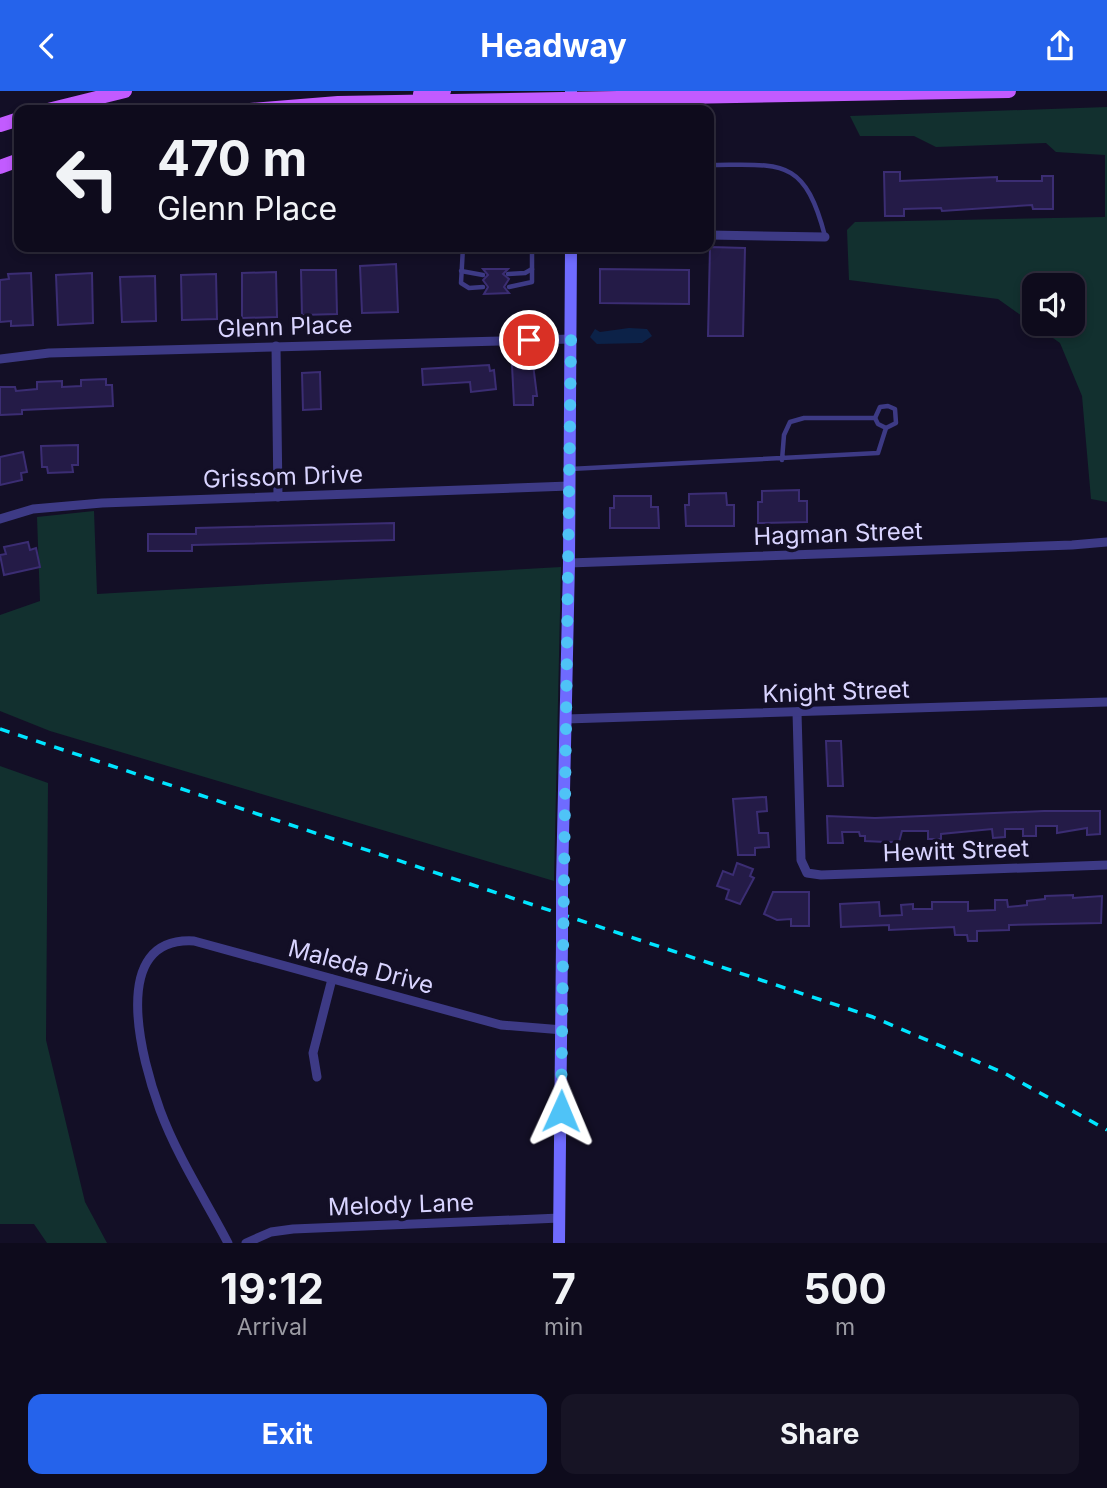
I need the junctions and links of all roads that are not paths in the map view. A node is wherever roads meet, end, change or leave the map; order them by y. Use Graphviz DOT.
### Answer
graph roads {
  1 [pos="125,91"];
  2 [pos="444,91"];
  3 [pos="1009,91"];
  4 [pos="573,98"];
  5 [pos="338,103"];
  6 [pos="68,105"];
  7 [pos="313,105"];
  8 [pos="714,165"];
  9 [pos="714,235"];
  10 [pos="825,237"];
  11 [pos="462,252"];
  12 [pos="532,252"];
  13 [pos="571,252"];
  14 [pos="532,269"];
  15 [pos="460,271"];
  16 [pos="509,274"];
  17 [pos="483,275"];
  18 [pos="484,287"];
  19 [pos="509,287"];
  20 [pos="571,339"];
  21 [pos="276,346"];
  22 [pos="0,359"];
  23 [pos="875,418"];
  24 [pos="886,428"];
  25 [pos="782,460"];
  26 [pos="569,469"];
  27 [pos="569,487"];
  28 [pos="278,497"];
  29 [pos="0,519"];
  30 [pos="1107,542"];
  31 [pos="569,563"];
  32 [pos="1107,702"];
  33 [pos="797,712"];
  34 [pos="566,719"];
  35 [pos="1107,865"];
  36 [pos="332,979"];
  37 [pos="563,1030"];
  38 [pos="317,1077"];
  39 [pos="559,1218"];
  40 [pos="228,1243"];
  41 [pos="246,1243"];
  42 [pos="559,1243"];
  1 -- 6 [label="main road"];
  2 -- 5 [label="main road"];
  3 -- 4 [label="main road"];
  4 -- 5 [label="main road"];
  5 -- 7 [label="main road"];
  8 -- 10 [label="lane"];
  9 -- 10 [label="street"];
  11 -- 15 [label="lane"];
  12 -- 14 [label="lane"];
  13 -- 20 [label="main road"];
  14 -- 16 [label="lane"];
  14 -- 19 [label="lane"];
  15 -- 17 [label="lane"];
  15 -- 18 [label="lane"];
  20 -- 21 [label="street, Glenn Place"];
  20 -- 26 [label="main road"];
  21 -- 22 [label="street, Glenn Place"];
  21 -- 28 [label="street"];
  23 -- 24 [label="lane"];
  23 -- 24 [label="lane"];
  23 -- 25 [label="lane"];
  24 -- 25 [label="lane"];
  25 -- 26 [label="lane"];
  26 -- 27 [label="main road"];
  27 -- 28 [label="street, Grissom Drive"];
  27 -- 31 [label="main road"];
  28 -- 29 [label="street, Grissom Drive"];
  30 -- 31 [label="street, Hagman Street"];
  31 -- 34 [label="main road"];
  32 -- 33 [label="street, Knight Street"];
  33 -- 34 [label="street, Knight Street"];
  33 -- 35 [label="street, Hewitt Street"];
  34 -- 37 [label="main road, bridge"];
  36 -- 37 [label="street, Maleda Drive"];
  36 -- 38 [label="street"];
  36 -- 40 [label="street, Maleda Drive"];
  37 -- 39 [label="main road"];
  39 -- 41 [label="street, Melody Lane"];
  39 -- 42 [label="main road"];
}
